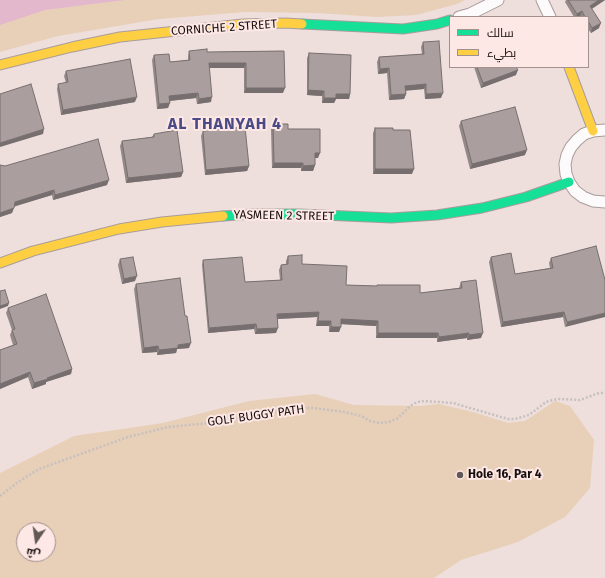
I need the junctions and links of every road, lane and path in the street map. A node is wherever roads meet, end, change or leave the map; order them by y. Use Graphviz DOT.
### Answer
graph roads {
  1 [pos="498,0"];
  2 [pos="542,0"];
  3 [pos="463,16"];
  4 [pos="550,16"];
  5 [pos="449,20"];
  6 [pos="0,65"];
  7 [pos="569,68"];
  8 [pos="605,130"];
  9 [pos="593,131"];
  10 [pos="569,182"];
  11 [pos="605,202"];
  12 [pos="0,263"];
  13 [pos="605,393"];
  14 [pos="0,496"];
  1 -- 3 [label="street"];
  2 -- 4 [label="street"];
  5 -- 6 [label="street, CORNICHE 2 STREET"];
  7 -- 9 [label="street"];
  8 -- 9 [label="street"];
  9 -- 10 [label="street"];
  10 -- 11 [label="street"];
  10 -- 12 [label="street, YASMEEN 2 STREET"];
  13 -- 14 [label="path, GOLF BUGGY PATH"];
}
